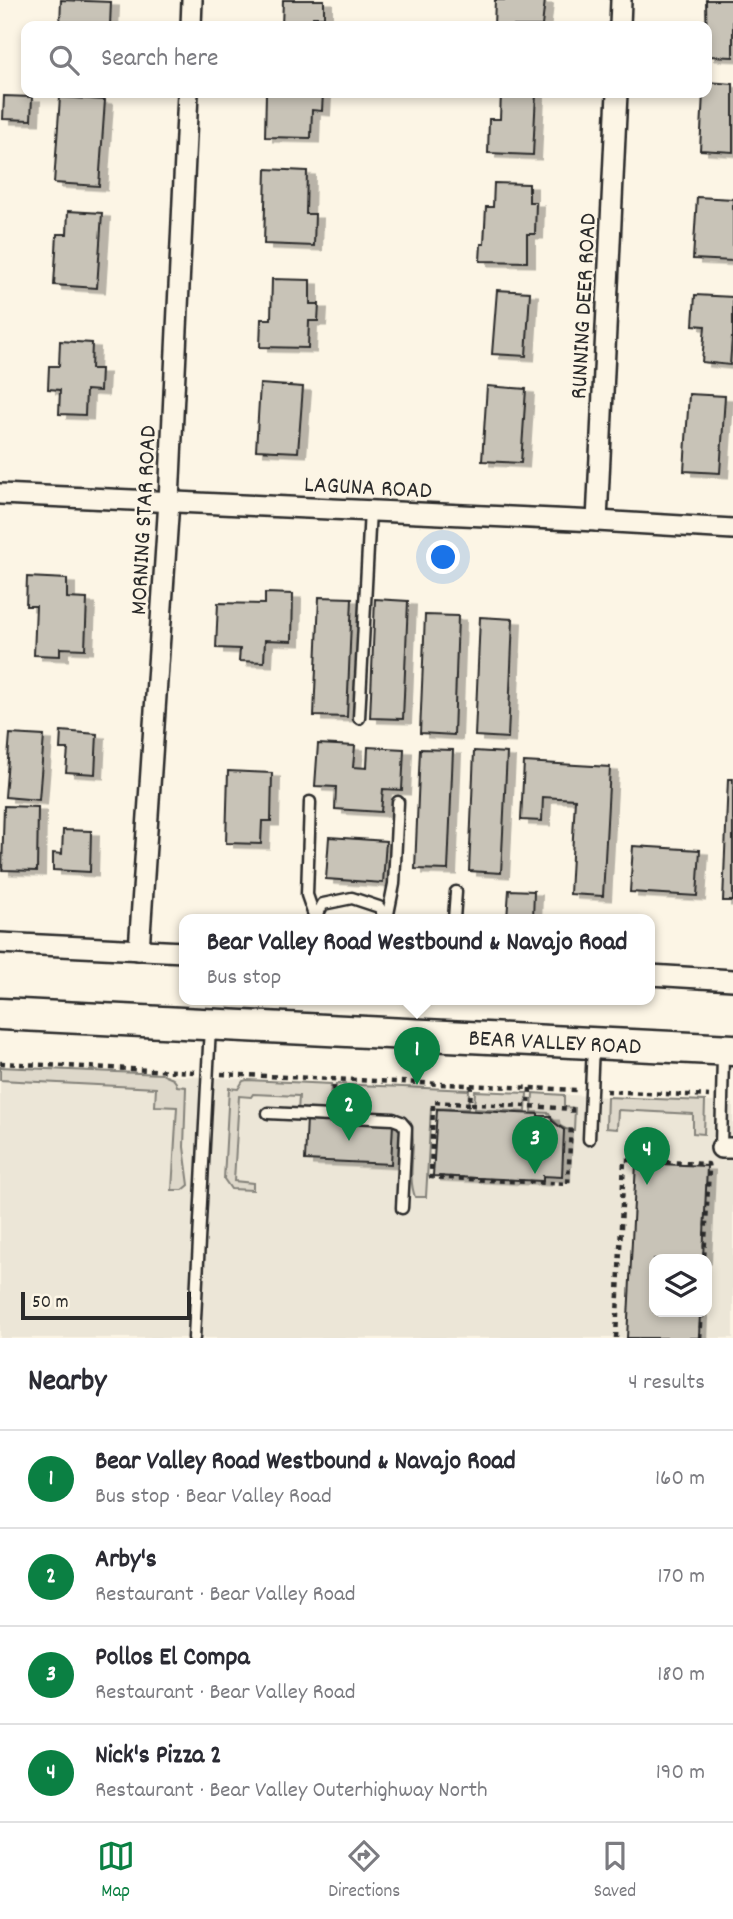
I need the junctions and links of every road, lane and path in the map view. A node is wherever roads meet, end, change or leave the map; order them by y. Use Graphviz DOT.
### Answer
graph roads {
  1 [pos="192,0"];
  2 [pos="621,0"];
  3 [pos="191,21"];
  4 [pos="620,21"];
  5 [pos="188,98"];
  6 [pos="617,98"];
  7 [pos="0,494"];
  8 [pos="169,501"];
  9 [pos="370,510"];
  10 [pos="597,521"];
  11 [pos="733,528"];
  12 [pos="359,718"];
  13 [pos="310,802"];
  14 [pos="398,802"];
  15 [pos="456,892"];
  16 [pos="314,914"];
  17 [pos="317,914"];
  18 [pos="383,914"];
  19 [pos="387,914"];
  20 [pos="454,914"];
  21 [pos="0,943"];
  22 [pos="139,950"];
  23 [pos="179,952"];
  24 [pos="655,975"];
  25 [pos="733,980"];
  26 [pos="0,1014"];
  27 [pos="210,1024"];
  28 [pos="593,1043"];
  29 [pos="728,1050"];
  30 [pos="0,1063"];
  31 [pos="207,1073"];
  32 [pos="334,1079"];
  33 [pos="471,1085"];
  34 [pos="530,1088"];
  35 [pos="591,1090"];
  36 [pos="722,1096"];
  37 [pos="470,1104"];
  38 [pos="529,1106"];
  39 [pos="268,1113"];
  40 [pos="332,1116"];
  41 [pos="589,1139"];
  42 [pos="727,1148"];
  43 [pos="402,1208"];
  44 [pos="704,1254"];
  45 [pos="702,1317"];
  46 [pos="194,1338"];
  47 [pos="616,1338"];
  48 [pos="700,1338"];
  1 -- 3 [label="street"];
  2 -- 4 [label="street"];
  5 -- 8 [label="street, MORNING STAR ROAD"];
  6 -- 10 [label="street, RUNNING DEER ROAD"];
  7 -- 8 [label="street, LAGUNA ROAD"];
  8 -- 9 [label="street, LAGUNA ROAD"];
  8 -- 22 [label="street, MORNING STAR ROAD"];
  9 -- 10 [label="street, LAGUNA ROAD"];
  9 -- 12 [label="lane"];
  10 -- 11 [label="street, LAGUNA ROAD"];
  13 -- 16 [label="lane"];
  14 -- 19 [label="lane"];
  15 -- 20 [label="lane"];
  17 -- 18 [label="lane"];
  21 -- 22 [label="street"];
  22 -- 23 [label="street"];
  24 -- 25 [label="street"];
  26 -- 27 [label="main road, BEAR VALLEY ROAD"];
  27 -- 28 [label="main road, BEAR VALLEY ROAD"];
  27 -- 31 [label="lane"];
  28 -- 29 [label="main road, BEAR VALLEY ROAD"];
  28 -- 35 [label="lane"];
  29 -- 36 [label="lane"];
  30 -- 31 [label="path"];
  31 -- 32 [label="path"];
  31 -- 46 [label="lane"];
  32 -- 33 [label="path"];
  32 -- 40 [label="path"];
  33 -- 34 [label="path"];
  33 -- 37 [label="path"];
  34 -- 35 [label="path"];
  34 -- 38 [label="path"];
  35 -- 36 [label="path"];
  35 -- 41 [label="lane"];
  36 -- 42 [label="lane"];
  37 -- 38 [label="path"];
  37 -- 38 [label="path"];
  39 -- 40 [label="lane"];
  40 -- 43 [label="lane"];
  44 -- 47 [label="path"];
  45 -- 48 [label="path"];
}
